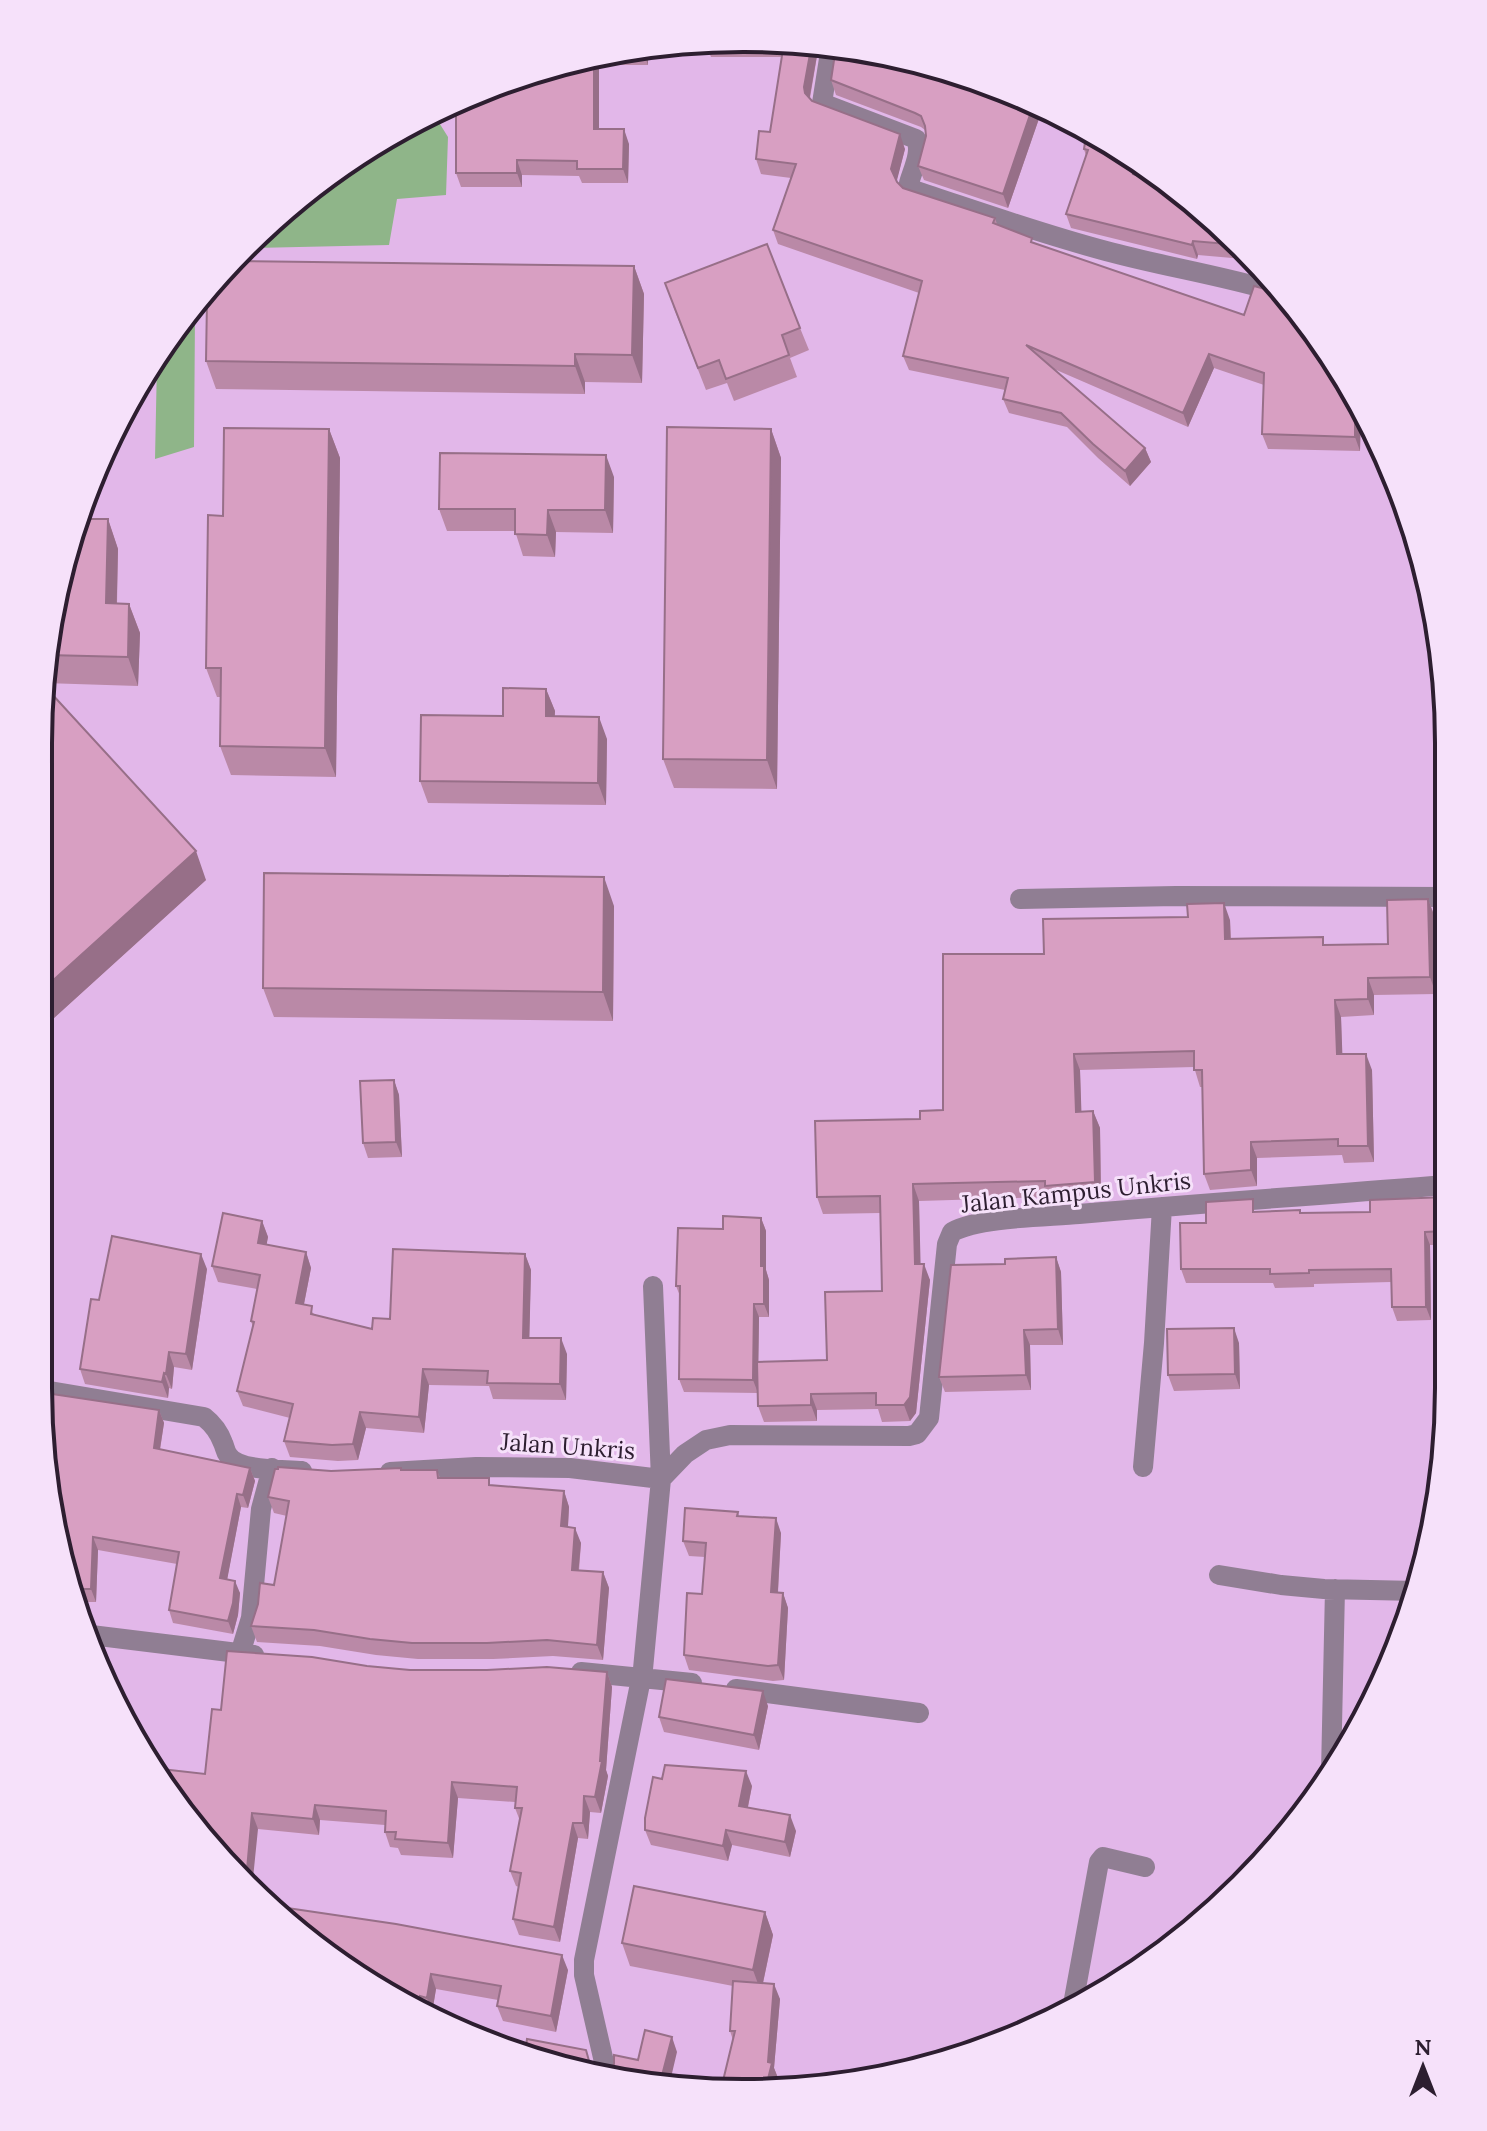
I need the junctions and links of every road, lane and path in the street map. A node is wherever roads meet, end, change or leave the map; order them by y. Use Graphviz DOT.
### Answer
graph roads {
  1 [pos="829,57"];
  2 [pos="1264,289"];
  3 [pos="1435,897"];
  4 [pos="1020,899"];
  5 [pos="1435,1186"];
  6 [pos="1162,1207"];
  7 [pos="653,1286"];
  8 [pos="52,1391"];
  9 [pos="1143,1467"];
  10 [pos="272,1468"];
  11 [pos="324,1473"];
  12 [pos="367,1473"];
  13 [pos="661,1479"];
  14 [pos="1219,1575"];
  15 [pos="1335,1589"];
  16 [pos="1404,1591"];
  17 [pos="99,1636"];
  18 [pos="240,1654"];
  19 [pos="272,1656"];
  20 [pos="568,1671"];
  21 [pos="642,1677"];
  22 [pos="919,1713"];
  23 [pos="1331,1750"];
  24 [pos="1145,1867"];
  25 [pos="1075,1994"];
  26 [pos="605,2065"];
  1 -- 2 [label="street"];
  3 -- 4 [label="street"];
  5 -- 6 [label="street, Jalan Kampus Unkris"];
  6 -- 9 [label="street"];
  6 -- 13 [label="street, Jalan Kampus Unkris"];
  7 -- 13 [label="street"];
  8 -- 10 [label="street"];
  10 -- 11 [label="street"];
  10 -- 18 [label="street"];
  12 -- 13 [label="street, Jalan Unkris"];
  13 -- 21 [label="street, Jalan Unkris"];
  14 -- 15 [label="street"];
  15 -- 16 [label="street"];
  15 -- 23 [label="street"];
  17 -- 18 [label="street"];
  18 -- 19 [label="street"];
  20 -- 21 [label="street"];
  21 -- 22 [label="street"];
  21 -- 26 [label="street, Jalan Unkris"];
  24 -- 25 [label="street"];
}
